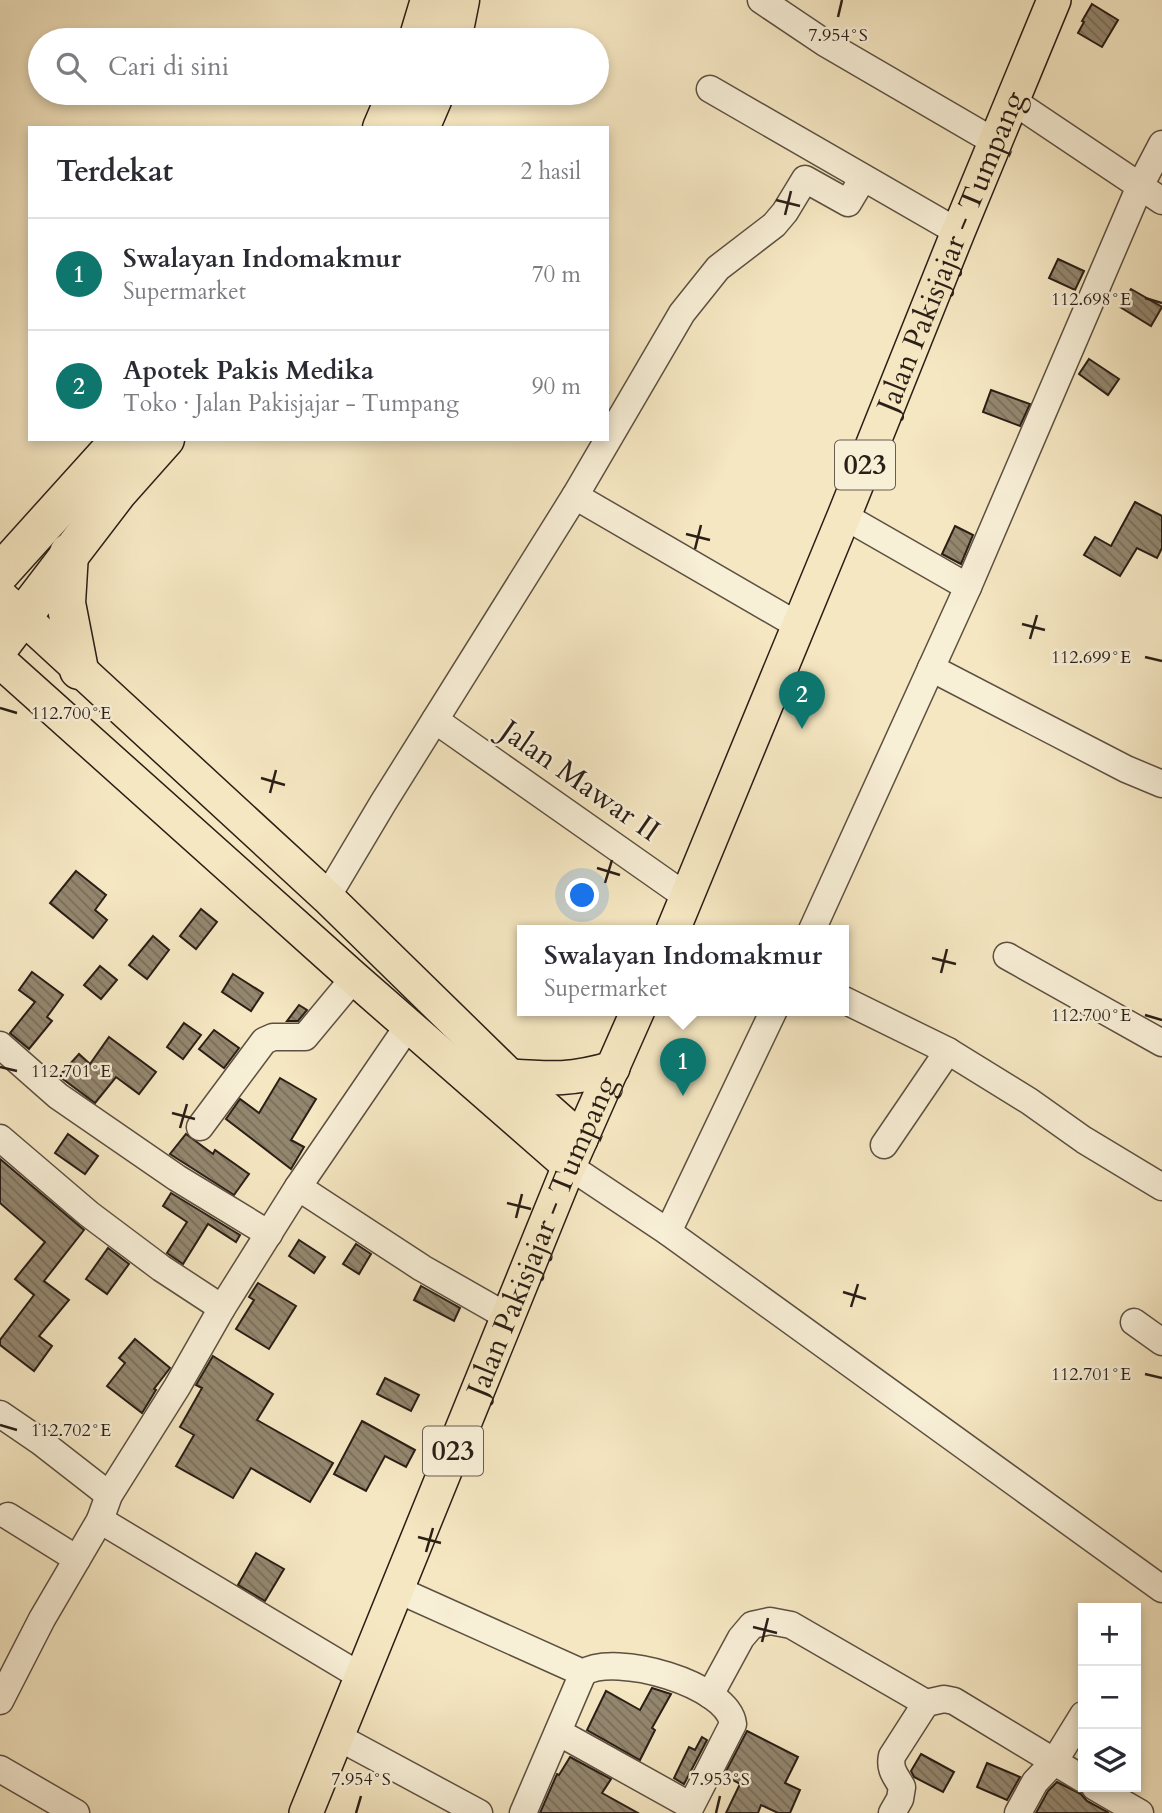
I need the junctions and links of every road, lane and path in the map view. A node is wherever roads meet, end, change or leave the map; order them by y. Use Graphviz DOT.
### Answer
graph roads {
  1 [pos="430,0"];
  2 [pos="460,0"];
  3 [pos="761,0"];
  4 [pos="1054,0"];
  5 [pos="422,28"];
  6 [pos="454,28"];
  7 [pos="710,89"];
  8 [pos="1013,101"];
  9 [pos="392,105"];
  10 [pos="430,105"];
  11 [pos="383,126"];
  12 [pos="420,126"];
  13 [pos="995,142"];
  14 [pos="1162,144"];
  15 [pos="863,178"];
  16 [pos="1140,186"];
  17 [pos="1162,201"];
  18 [pos="958,232"];
  19 [pos="609,438"];
  20 [pos="119,441"];
  21 [pos="163,441"];
  22 [pos="607,441"];
  23 [pos="575,496"];
  24 [pos="844,516"];
  25 [pos="40,529"];
  26 [pos="0,533"];
  27 [pos="69,553"];
  28 [pos="0,573"];
  29 [pos="968,587"];
  30 [pos="7,620"];
  31 [pos="799,626"];
  32 [pos="0,661"];
  33 [pos="931,668"];
  34 [pos="79,670"];
  35 [pos="435,720"];
  36 [pos="1162,784"];
  37 [pos="327,897"];
  38 [pos="687,897"];
  39 [pos="675,925"];
  40 [pos="814,925"];
  41 [pos="1007,956"];
  42 [pos="354,978"];
  43 [pos="849,1002"];
  44 [pos="635,1016"];
  45 [pos="771,1016"];
  46 [pos="408,1026"];
  47 [pos="1162,1043"];
  48 [pos="0,1045"];
  49 [pos="948,1051"];
  50 [pos="613,1068"];
  51 [pos="510,1076"];
  52 [pos="200,1127"];
  53 [pos="0,1138"];
  54 [pos="884,1145"];
  55 [pos="575,1152"];
  56 [pos="298,1187"];
  57 [pos="1162,1187"];
  58 [pos="668,1233"];
  59 [pos="269,1234"];
  60 [pos="222,1308"];
  61 [pos="508,1317"];
  62 [pos="1134,1322"];
  63 [pos="1162,1342"];
  64 [pos="1,1418"];
  65 [pos="109,1495"];
  66 [pos="8,1516"];
  67 [pos="100,1520"];
  68 [pos="77,1559"];
  69 [pos="1162,1588"];
  70 [pos="396,1589"];
  71 [pos="10,1659"];
  72 [pos="583,1673"];
  73 [pos="362,1677"];
  74 [pos="710,1695"];
  75 [pos="0,1701"];
  76 [pos="926,1703"];
  77 [pos="1078,1723"];
  78 [pos="558,1732"];
  79 [pos="338,1737"];
  80 [pos="1054,1762"];
  81 [pos="0,1769"];
  82 [pos="1078,1776"];
  83 [pos="1104,1792"];
  84 [pos="76,1813"];
  85 [pos="306,1813"];
  86 [pos="480,1813"];
  87 [pos="892,1813"];
  88 [pos="1018,1813"];
  89 [pos="1140,1813"];
  1 -- 5 [label="highway"];
  2 -- 6 [label="highway"];
  3 -- 13 [label="street"];
  4 -- 8 [label="main road, Jalan Pakisjajar - Tumpang / 023"];
  7 -- 15 [label="street"];
  8 -- 13 [label="main road, Jalan Pakisjajar - Tumpang / 023"];
  8 -- 16 [label="street"];
  9 -- 11 [label="highway"];
  10 -- 12 [label="highway"];
  13 -- 18 [label="main road, Jalan Pakisjajar - Tumpang / 023"];
  14 -- 16 [label="street"];
  15 -- 18 [label="street"];
  15 -- 19 [label="street"];
  16 -- 17 [label="street"];
  16 -- 29 [label="street"];
  18 -- 24 [label="main road, Jalan Pakisjajar - Tumpang / 023"];
  20 -- 25 [label="highway"];
  21 -- 27 [label="highway"];
  22 -- 23 [label="street"];
  23 -- 31 [label="street"];
  23 -- 35 [label="street"];
  24 -- 29 [label="street"];
  24 -- 31 [label="main road, Jalan Pakisjajar - Tumpang / 023"];
  25 -- 26 [label="highway"];
  25 -- 28 [label="highway"];
  27 -- 30 [label="highway"];
  27 -- 34 [label="highway"];
  29 -- 33 [label="street"];
  30 -- 34 [label="main road"];
  31 -- 38 [label="main road, Jalan Pakisjajar - Tumpang / 023"];
  32 -- 42 [label="main road"];
  33 -- 36 [label="street"];
  33 -- 40 [label="street"];
  34 -- 37 [label="main road"];
  35 -- 37 [label="street"];
  35 -- 38 [label="street, Jalan Mawar II"];
  37 -- 51 [label="main road"];
  38 -- 39 [label="main road, Jalan Pakisjajar - Tumpang / 023"];
  41 -- 47 [label="street"];
  42 -- 46 [label="main road"];
  42 -- 52 [label="street"];
  43 -- 49 [label="street"];
  44 -- 50 [label="main road, Jalan Pakisjajar - Tumpang / 023"];
  45 -- 58 [label="street"];
  46 -- 55 [label="main road"];
  46 -- 56 [label="street"];
  48 -- 59 [label="street"];
  49 -- 54 [label="street"];
  49 -- 57 [label="street"];
  50 -- 51 [label="main road"];
  50 -- 55 [label="main road, Jalan Pakisjajar - Tumpang / 023"];
  51 -- 55 [label="main road"];
  53 -- 60 [label="street"];
  55 -- 58 [label="street"];
  55 -- 61 [label="main road, Jalan Pakisjajar - Tumpang / 023"];
  56 -- 59 [label="street"];
  56 -- 61 [label="street"];
  58 -- 69 [label="street"];
  59 -- 60 [label="street"];
  60 -- 65 [label="street"];
  61 -- 70 [label="main road, Jalan Pakisjajar - Tumpang / 023"];
  62 -- 63 [label="street"];
  64 -- 65 [label="street"];
  65 -- 67 [label="street"];
  66 -- 68 [label="street"];
  67 -- 68 [label="street"];
  67 -- 73 [label="street"];
  68 -- 71 [label="street"];
  70 -- 72 [label="street"];
  70 -- 73 [label="main road, Jalan Pakisjajar - Tumpang / 023"];
  71 -- 75 [label="street"];
  72 -- 74 [label="street"];
  72 -- 78 [label="street"];
  72 -- 78 [label="street"];
  73 -- 79 [label="main road, Jalan Pakisjajar - Tumpang / 023"];
  74 -- 76 [label="street"];
  74 -- 78 [label="street"];
  76 -- 80 [label="street"];
  76 -- 87 [label="street"];
  77 -- 80 [label="street"];
  79 -- 85 [label="main road, Jalan Pakisjajar - Tumpang / 023"];
  79 -- 86 [label="street"];
  80 -- 82 [label="street"];
  80 -- 88 [label="street"];
  81 -- 84 [label="street"];
  83 -- 89 [label="street"];
}
